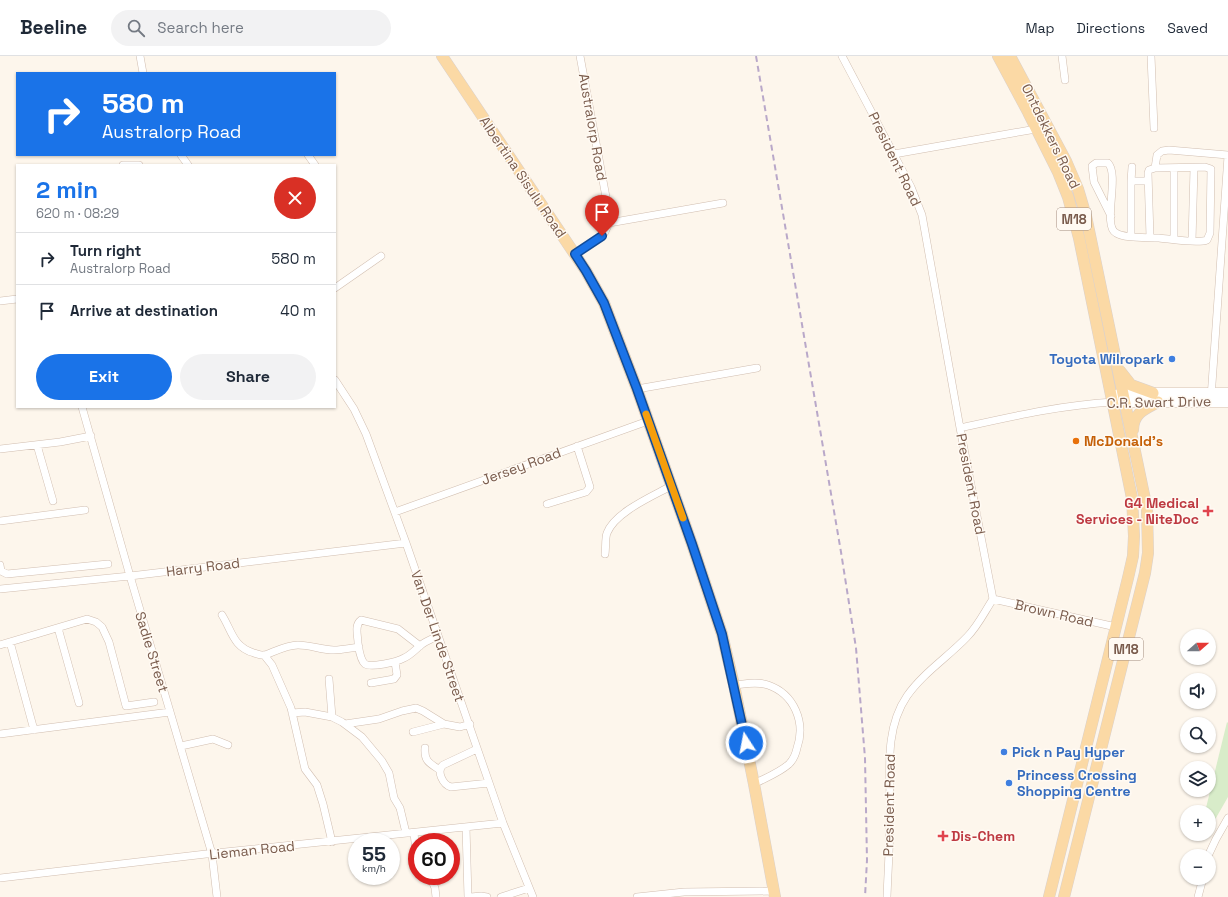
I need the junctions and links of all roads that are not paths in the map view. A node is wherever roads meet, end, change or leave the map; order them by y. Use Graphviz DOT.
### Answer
graph roads {
  1 [pos="140,56"];
  2 [pos="442,56"];
  3 [pos="580,56"];
  4 [pos="842,56"];
  5 [pos="998,56"];
  6 [pos="1010,56"];
  7 [pos="1062,56"];
  8 [pos="1151,56"];
  9 [pos="142,72"];
  10 [pos="1065,80"];
  11 [pos="1154,128"];
  12 [pos="1036,129"];
  13 [pos="894,154"];
  14 [pos="1228,155"];
  15 [pos="1132,167"];
  16 [pos="1155,168"];
  17 [pos="1174,168"];
  18 [pos="1194,168"];
  19 [pos="1227,174"];
  20 [pos="1131,181"];
  21 [pos="1148,181"];
  22 [pos="723,203"];
  23 [pos="1111,216"];
  24 [pos="609,223"];
  25 [pos="1131,236"];
  26 [pos="1150,238"];
  27 [pos="1174,239"];
  28 [pos="1192,241"];
  29 [pos="575,254"];
  30 [pos="381,256"];
  31 [pos="336,287"];
  32 [pos="16,299"];
  33 [pos="0,301"];
  34 [pos="757,368"];
  35 [pos="1118,368"];
  36 [pos="336,382"];
  37 [pos="637,389"];
  38 [pos="1228,393"];
  39 [pos="1155,397"];
  40 [pos="1124,398"];
  41 [pos="1211,398"];
  42 [pos="1112,399"];
  43 [pos="1228,402"];
  44 [pos="82,408"];
  45 [pos="648,421"];
  46 [pos="960,428"];
  47 [pos="91,436"];
  48 [pos="1133,442"];
  49 [pos="37,445"];
  50 [pos="577,446"];
  51 [pos="0,449"];
  52 [pos="671,486"];
  53 [pos="53,501"];
  54 [pos="547,504"];
  55 [pos="85,510"];
  56 [pos="395,512"];
  57 [pos="0,522"];
  58 [pos="406,543"];
  59 [pos="605,554"];
  60 [pos="108,564"];
  61 [pos="0,569"];
  62 [pos="130,576"];
  63 [pos="0,589"];
  64 [pos="992,599"];
  65 [pos="222,615"];
  66 [pos="1116,627"];
  67 [pos="58,628"];
  68 [pos="438,636"];
  69 [pos="10,642"];
  70 [pos="0,645"];
  71 [pos="420,646"];
  72 [pos="359,647"];
  73 [pos="264,655"];
  74 [pos="394,662"];
  75 [pos="329,679"];
  76 [pos="371,683"];
  77 [pos="734,685"];
  78 [pos="154,702"];
  79 [pos="79,703"];
  80 [pos="170,712"];
  81 [pos="292,713"];
  82 [pos="332,717"];
  83 [pos="345,724"];
  84 [pos="444,724"];
  85 [pos="470,724"];
  86 [pos="34,730"];
  87 [pos="413,732"];
  88 [pos="0,734"];
  89 [pos="228,745"];
  90 [pos="181,746"];
  91 [pos="426,748"];
  92 [pos="477,748"];
  93 [pos="440,770"];
  94 [pos="489,783"];
  95 [pos="754,784"];
  96 [pos="1228,818"];
  97 [pos="503,823"];
  98 [pos="466,827"];
  99 [pos="408,833"];
  100 [pos="410,833"];
  101 [pos="332,842"];
  102 [pos="1211,849"];
  103 [pos="212,854"];
  104 [pos="0,878"];
  105 [pos="434,885"];
  106 [pos="1201,885"];
  107 [pos="529,888"];
  108 [pos="724,894"];
  109 [pos="775,894"];
  110 [pos="217,897"];
  111 [pos="436,897"];
  112 [pos="468,897"];
  113 [pos="471,897"];
  114 [pos="487,897"];
  115 [pos="501,897"];
  116 [pos="533,897"];
  117 [pos="637,897"];
  118 [pos="887,897"];
  119 [pos="1049,897"];
  120 [pos="1064,897"];
  121 [pos="1198,897"];
  1 -- 9 [label="street"];
  2 -- 29 [label="main road, Albertina Sisulu Road"];
  3 -- 24 [label="street, Australorp Road"];
  4 -- 13 [label="street, President Road"];
  5 -- 12 [label="main road, Ontdekkers Road / M18"];
  6 -- 35 [label="main road, Ontdekkers Road / M18"];
  7 -- 10 [label="street"];
  8 -- 11 [label="street"];
  12 -- 13 [label="street"];
  12 -- 42 [label="main road, Ontdekkers Road / M18"];
  13 -- 46 [label="street, President Road"];
  14 -- 16 [label="street"];
  14 -- 19 [label="street"];
  15 -- 20 [label="street"];
  16 -- 17 [label="street"];
  16 -- 21 [label="street"];
  17 -- 18 [label="street"];
  17 -- 27 [label="street"];
  18 -- 28 [label="street"];
  18 -- 28 [label="street"];
  19 -- 41 [label="street"];
  20 -- 21 [label="street"];
  20 -- 25 [label="street"];
  21 -- 26 [label="street"];
  22 -- 24 [label="street"];
  23 -- 23 [label="street"];
  23 -- 25 [label="street"];
  24 -- 29 [label="street"];
  25 -- 26 [label="street"];
  26 -- 27 [label="street"];
  27 -- 28 [label="street"];
  29 -- 37 [label="main road, Albertina Sisulu Road"];
  30 -- 31 [label="street"];
  32 -- 33 [label="street"];
  34 -- 37 [label="street"];
  35 -- 39 [label="main road"];
  35 -- 40 [label="main road, Ontdekkers Road / M18"];
  36 -- 56 [label="street, Van Der Linde Street"];
  37 -- 45 [label="main road, Albertina Sisulu Road"];
  38 -- 41 [label="main road, C.R. Swart Drive"];
  39 -- 40 [label="main road, C.R. Swart Drive"];
  39 -- 41 [label="main road, C.R. Swart Drive"];
  39 -- 48 [label="main road"];
  40 -- 42 [label="main road, C.R. Swart Drive"];
  40 -- 48 [label="main road, Ontdekkers Road / M18"];
  41 -- 43 [label="main road, C.R. Swart Drive"];
  42 -- 46 [label="street, C.R. Swart Drive"];
  42 -- 66 [label="main road, Ontdekkers Road / M18"];
  44 -- 47 [label="street, Sadie Street"];
  45 -- 50 [label="street, Jersey Road"];
  45 -- 52 [label="main road, Albertina Sisulu Road"];
  46 -- 64 [label="street, President Road"];
  47 -- 49 [label="street"];
  47 -- 62 [label="street, Sadie Street"];
  48 -- 120 [label="main road, Ontdekkers Road / M18"];
  49 -- 51 [label="street"];
  49 -- 53 [label="street"];
  50 -- 54 [label="street"];
  50 -- 56 [label="street, Jersey Road"];
  52 -- 59 [label="street"];
  52 -- 77 [label="main road, Albertina Sisulu Road"];
  55 -- 57 [label="street"];
  56 -- 58 [label="street, Van Der Linde Street"];
  58 -- 62 [label="street, Harry Road"];
  58 -- 68 [label="street, Van Der Linde Street"];
  60 -- 61 [label="street"];
  62 -- 63 [label="street, Harry Road"];
  62 -- 80 [label="street, Sadie Street"];
  64 -- 66 [label="street, Brown Road"];
  64 -- 118 [label="street, President Road"];
  65 -- 73 [label="street"];
  66 -- 119 [label="main road, Ontdekkers Road / M18"];
  67 -- 69 [label="street"];
  67 -- 78 [label="street"];
  67 -- 79 [label="street"];
  68 -- 71 [label="street"];
  68 -- 85 [label="street, Van Der Linde Street"];
  69 -- 70 [label="street"];
  69 -- 86 [label="street"];
  71 -- 72 [label="street"];
  71 -- 74 [label="street"];
  72 -- 73 [label="street"];
  72 -- 74 [label="street"];
  73 -- 81 [label="street"];
  74 -- 76 [label="street"];
  75 -- 82 [label="street"];
  77 -- 95 [label="main road, Albertina Sisulu Road"];
  77 -- 95 [label="street"];
  80 -- 86 [label="street"];
  80 -- 90 [label="street, Sadie Street"];
  81 -- 82 [label="street"];
  81 -- 101 [label="street"];
  82 -- 83 [label="street"];
  83 -- 84 [label="street"];
  83 -- 100 [label="street"];
  84 -- 85 [label="street"];
  84 -- 87 [label="street"];
  85 -- 92 [label="street, Van Der Linde Street"];
  86 -- 88 [label="street"];
  89 -- 90 [label="street"];
  90 -- 103 [label="street, Sadie Street"];
  91 -- 93 [label="street"];
  92 -- 93 [label="street"];
  92 -- 94 [label="street, Van Der Linde Street"];
  93 -- 94 [label="street"];
  94 -- 97 [label="street, Van Der Linde Street"];
  95 -- 109 [label="main road, Albertina Sisulu Road"];
  96 -- 102 [label="street"];
  97 -- 98 [label="street, Lieman Road"];
  97 -- 107 [label="street, Van Der Linde Street"];
  98 -- 100 [label="street, Lieman Road"];
  98 -- 112 [label="street"];
  99 -- 101 [label="street, Lieman Road"];
  101 -- 103 [label="street, Lieman Road"];
  103 -- 104 [label="street, Lieman Road"];
  103 -- 110 [label="street, Sadie Street"];
  105 -- 111 [label="street"];
  106 -- 121 [label="street"];
  107 -- 115 [label="street"];
  107 -- 116 [label="street, Van Der Linde Street"];
  108 -- 109 [label="street"];
  108 -- 117 [label="street"];
  113 -- 114 [label="street"];
}
